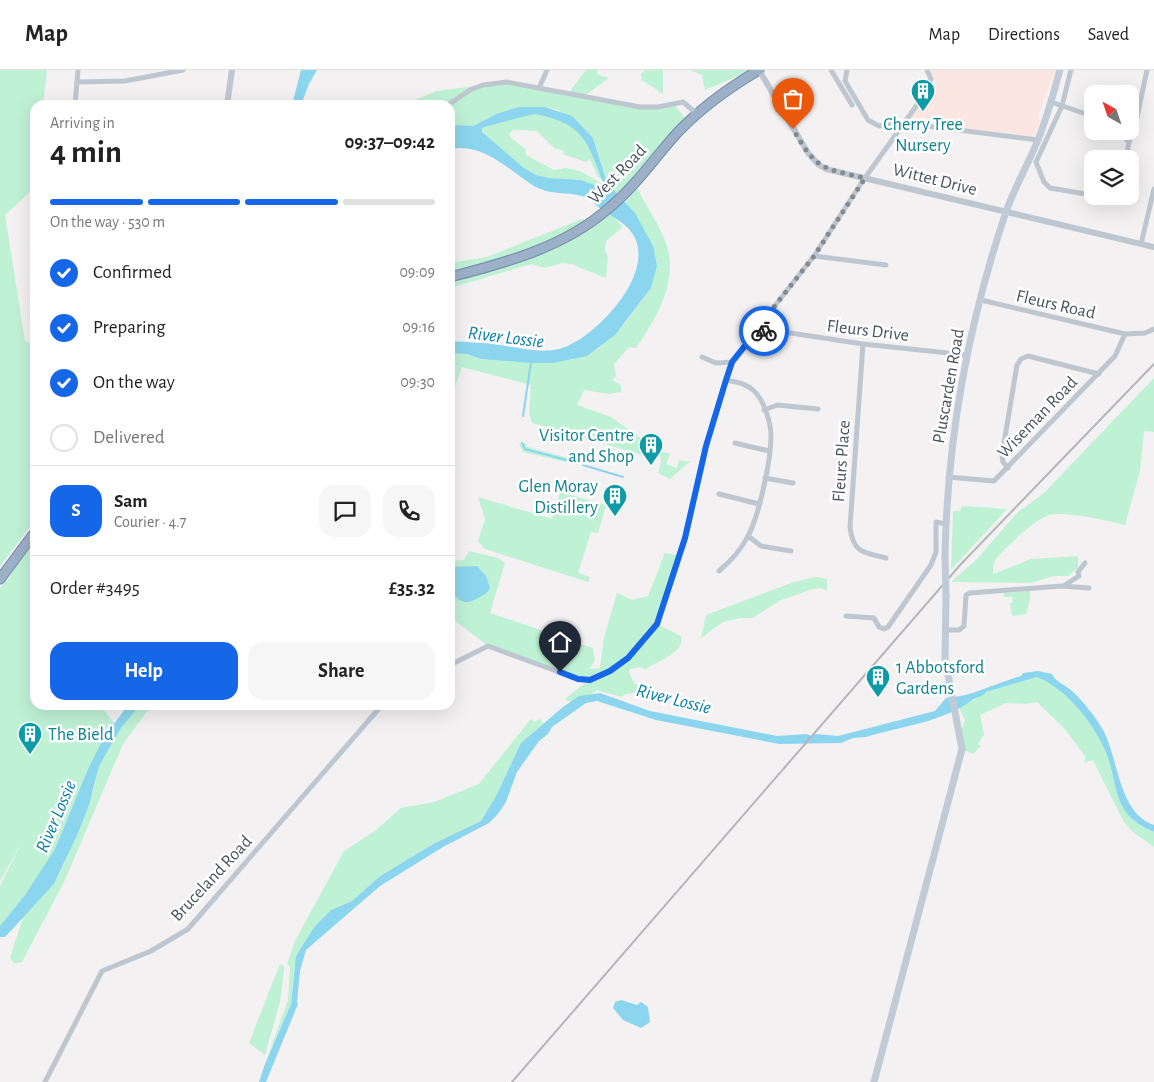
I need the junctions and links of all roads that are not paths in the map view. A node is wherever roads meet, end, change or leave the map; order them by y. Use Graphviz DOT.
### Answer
graph roads {
  1 [pos="78,70"];
  2 [pos="183,70"];
  3 [pos="232,70"];
  4 [pos="547,70"];
  5 [pos="759,70"];
  6 [pos="831,70"];
  7 [pos="847,70"];
  8 [pos="927,70"];
  9 [pos="1060,70"];
  10 [pos="1070,70"];
  11 [pos="1147,70"];
  12 [pos="171,71"];
  13 [pos="77,82"];
  14 [pos="539,88"];
  15 [pos="75,100"];
  16 [pos="228,100"];
  17 [pos="455,100"];
  18 [pos="1051,102"];
  19 [pos="852,105"];
  20 [pos="1062,106"];
  21 [pos="1139,108"];
  22 [pos="1084,113"];
  23 [pos="697,114"];
  24 [pos="903,123"];
  25 [pos="1038,140"];
  26 [pos="1129,142"];
  27 [pos="1128,150"];
  28 [pos="865,178"];
  29 [pos="1154,189"];
  30 [pos="1084,194"];
  31 [pos="1006,213"];
  32 [pos="1141,244"];
  33 [pos="1154,247"];
  34 [pos="814,256"];
  35 [pos="886,264"];
  36 [pos="455,276"];
  37 [pos="980,300"];
  38 [pos="1154,329"];
  39 [pos="765,330"];
  40 [pos="1125,334"];
  41 [pos="863,344"];
  42 [pos="967,356"];
  43 [pos="702,357"];
  44 [pos="732,362"];
  45 [pos="1099,374"];
  46 [pos="726,380"];
  47 [pos="818,409"];
  48 [pos="764,410"];
  49 [pos="735,443"];
  50 [pos="769,451"];
  51 [pos="1008,468"];
  52 [pos="948,477"];
  53 [pos="765,478"];
  54 [pos="794,483"];
  55 [pos="720,494"];
  56 [pos="759,504"];
  57 [pos="946,524"];
  58 [pos="748,536"];
  59 [pos="30,539"];
  60 [pos="791,551"];
  61 [pos="886,558"];
  62 [pos="1085,564"];
  63 [pos="719,571"];
  64 [pos="0,579"];
  65 [pos="1062,586"];
  66 [pos="1089,588"];
  67 [pos="846,616"];
  68 [pos="946,630"];
  69 [pos="455,662"];
  70 [pos="378,710"];
  71 [pos="45,1082"];
  72 [pos="874,1082"];
  1 -- 13 [label="street"];
  2 -- 12 [label="street"];
  3 -- 16 [label="street"];
  4 -- 14 [label="street"];
  5 -- 23 [label="highway, West Road"];
  5 -- 28 [label="street, Wittet Drive"];
  6 -- 19 [label="street"];
  7 -- 24 [label="street"];
  8 -- 24 [label="street"];
  9 -- 18 [label="main road, Pluscarden Road"];
  10 -- 20 [label="street"];
  11 -- 21 [label="street"];
  12 -- 13 [label="street"];
  13 -- 15 [label="street"];
  14 -- 17 [label="street"];
  14 -- 23 [label="street"];
  18 -- 20 [label="street"];
  18 -- 25 [label="main road, Pluscarden Road"];
  20 -- 22 [label="street"];
  20 -- 30 [label="street"];
  23 -- 36 [label="highway, West Road"];
  24 -- 25 [label="street"];
  24 -- 28 [label="street"];
  25 -- 31 [label="main road, Pluscarden Road"];
  26 -- 27 [label="street"];
  28 -- 31 [label="street, Wittet Drive"];
  28 -- 34 [label="street"];
  29 -- 32 [label="street"];
  31 -- 32 [label="street, Wittet Drive"];
  31 -- 37 [label="main road, Pluscarden Road"];
  32 -- 33 [label="street, Wittet Drive"];
  34 -- 35 [label="street"];
  34 -- 39 [label="street"];
  37 -- 40 [label="street, Fleurs Road"];
  37 -- 42 [label="main road, Pluscarden Road"];
  38 -- 40 [label="street"];
  39 -- 41 [label="street, Fleurs Drive"];
  39 -- 44 [label="street"];
  40 -- 45 [label="street, Wiseman Road"];
  41 -- 42 [label="street, Fleurs Drive"];
  41 -- 61 [label="street, Fleurs Place"];
  42 -- 52 [label="main road, Pluscarden Road"];
  43 -- 44 [label="street"];
  44 -- 46 [label="street"];
  45 -- 51 [label="street, Wiseman Road"];
  45 -- 51 [label="street"];
  46 -- 48 [label="street"];
  46 -- 69 [label="street"];
  47 -- 48 [label="street"];
  48 -- 50 [label="street"];
  49 -- 50 [label="street"];
  50 -- 53 [label="street"];
  51 -- 52 [label="street, Wiseman Road"];
  52 -- 57 [label="main road, Pluscarden Road"];
  53 -- 54 [label="street"];
  53 -- 56 [label="street"];
  55 -- 56 [label="street"];
  56 -- 58 [label="street"];
  57 -- 67 [label="street"];
  57 -- 68 [label="main road, Pluscarden Road, bridge"];
  58 -- 60 [label="street"];
  58 -- 63 [label="street"];
  59 -- 64 [label="highway"];
  62 -- 65 [label="street"];
  65 -- 66 [label="street"];
  65 -- 68 [label="street"];
  68 -- 72 [label="main road, Pluscarden Road"];
  70 -- 71 [label="street, Bruceland Road"];
}
